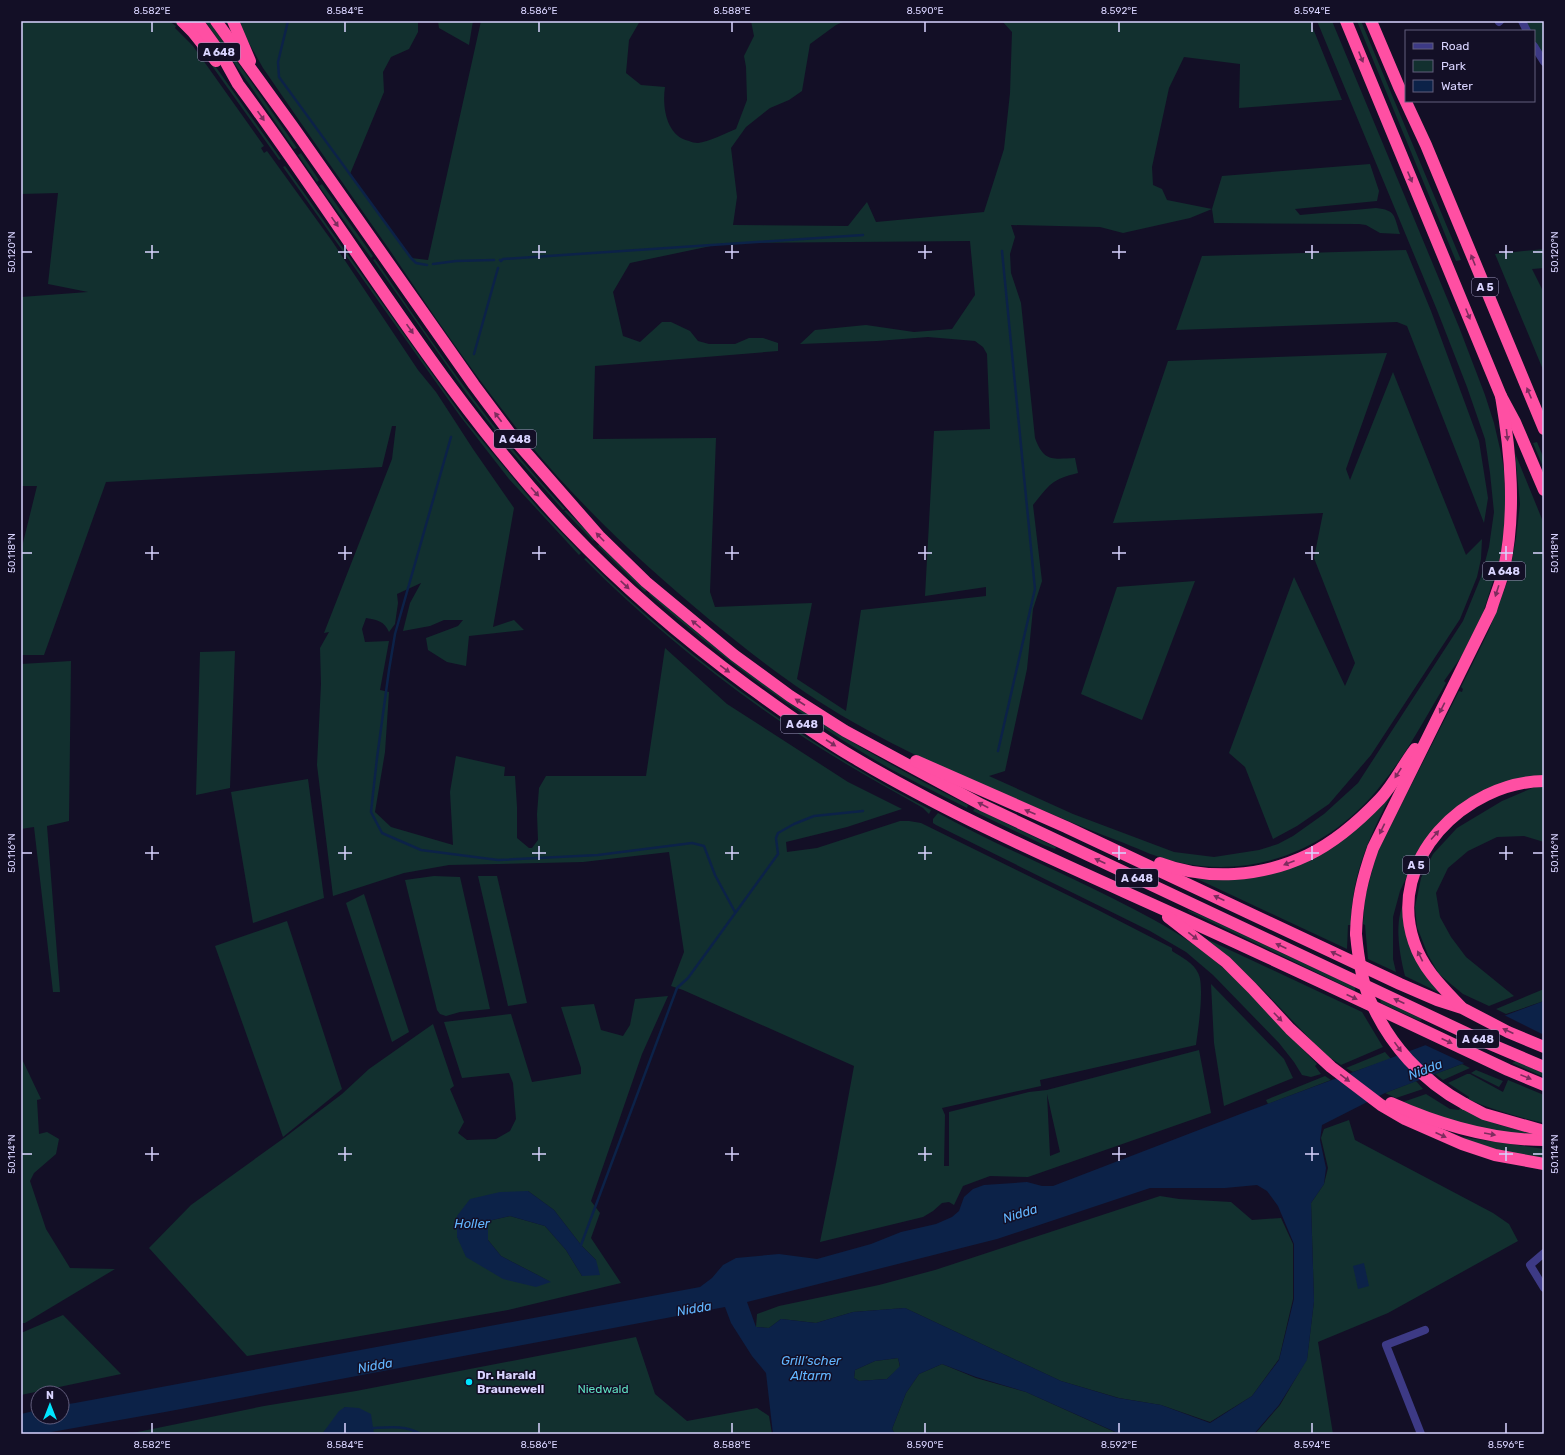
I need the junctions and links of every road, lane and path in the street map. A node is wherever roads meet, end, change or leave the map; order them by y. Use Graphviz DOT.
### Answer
graph roads {
  1 [pos="182,21"];
  2 [pos="197,21"];
  3 [pos="216,21"];
  4 [pos="233,21"];
  5 [pos="1346,21"];
  6 [pos="1372,21"];
  7 [pos="1522,21"];
  8 [pos="1526,30"];
  9 [pos="1535,48"];
  10 [pos="1544,62"];
  11 [pos="258,78"];
  12 [pos="238,84"];
  13 [pos="1405,100"];
  14 [pos="1406,102"];
  15 [pos="1501,396"];
  16 [pos="1544,429"];
  17 [pos="1544,490"];
  18 [pos="845,731"];
  19 [pos="1430,731"];
  20 [pos="1544,781"];
  21 [pos="1066,827"];
  22 [pos="1152,904"];
  23 [pos="1462,1008"];
  24 [pos="1544,1047"];
  25 [pos="1544,1067"];
  26 [pos="1544,1085"];
  27 [pos="1409,1116"];
  28 [pos="1544,1131"];
  29 [pos="1544,1140"];
  30 [pos="1544,1164"];
  31 [pos="1544,1253"];
  32 [pos="1544,1288"];
  33 [pos="1425,1330"];
  34 [pos="1421,1434"];
  1 -- 12 [label="highway"];
  2 -- 12 [label="highway, A 648"];
  3 -- 11 [label="highway, A 648"];
  4 -- 11 [label="highway"];
  5 -- 15 [label="highway, A 5, one-way"];
  13 -- 6 [label="highway, A 5, one-way"];
  7 -- 8 [label="street"];
  9 -- 10 [label="street"];
  18 -- 11 [label="highway, A 648, one-way"];
  12 -- 22 [label="highway, A 648, one-way"];
  16 -- 14 [label="highway, A 5, one-way"];
  15 -- 17 [label="highway, A 5"];
  15 -- 19 [label="highway, A 648, one-way"];
  21 -- 18 [label="highway, A 648, one-way"];
  25 -- 18 [label="highway, A 648, one-way"];
  19 -- 21 [label="highway, A 648, one-way"];
  19 -- 28 [label="highway, one-way, bridge"];
  23 -- 20 [label="highway, A 5, one-way"];
  23 -- 21 [label="highway, A 648, one-way"];
  22 -- 26 [label="highway, A 648, one-way"];
  22 -- 27 [label="highway, one-way"];
  24 -- 23 [label="highway, A 648, one-way"];
  27 -- 29 [label="highway, one-way"];
  27 -- 30 [label="highway, one-way"];
  31 -- 32 [label="street"];
  33 -- 34 [label="street"];
}
